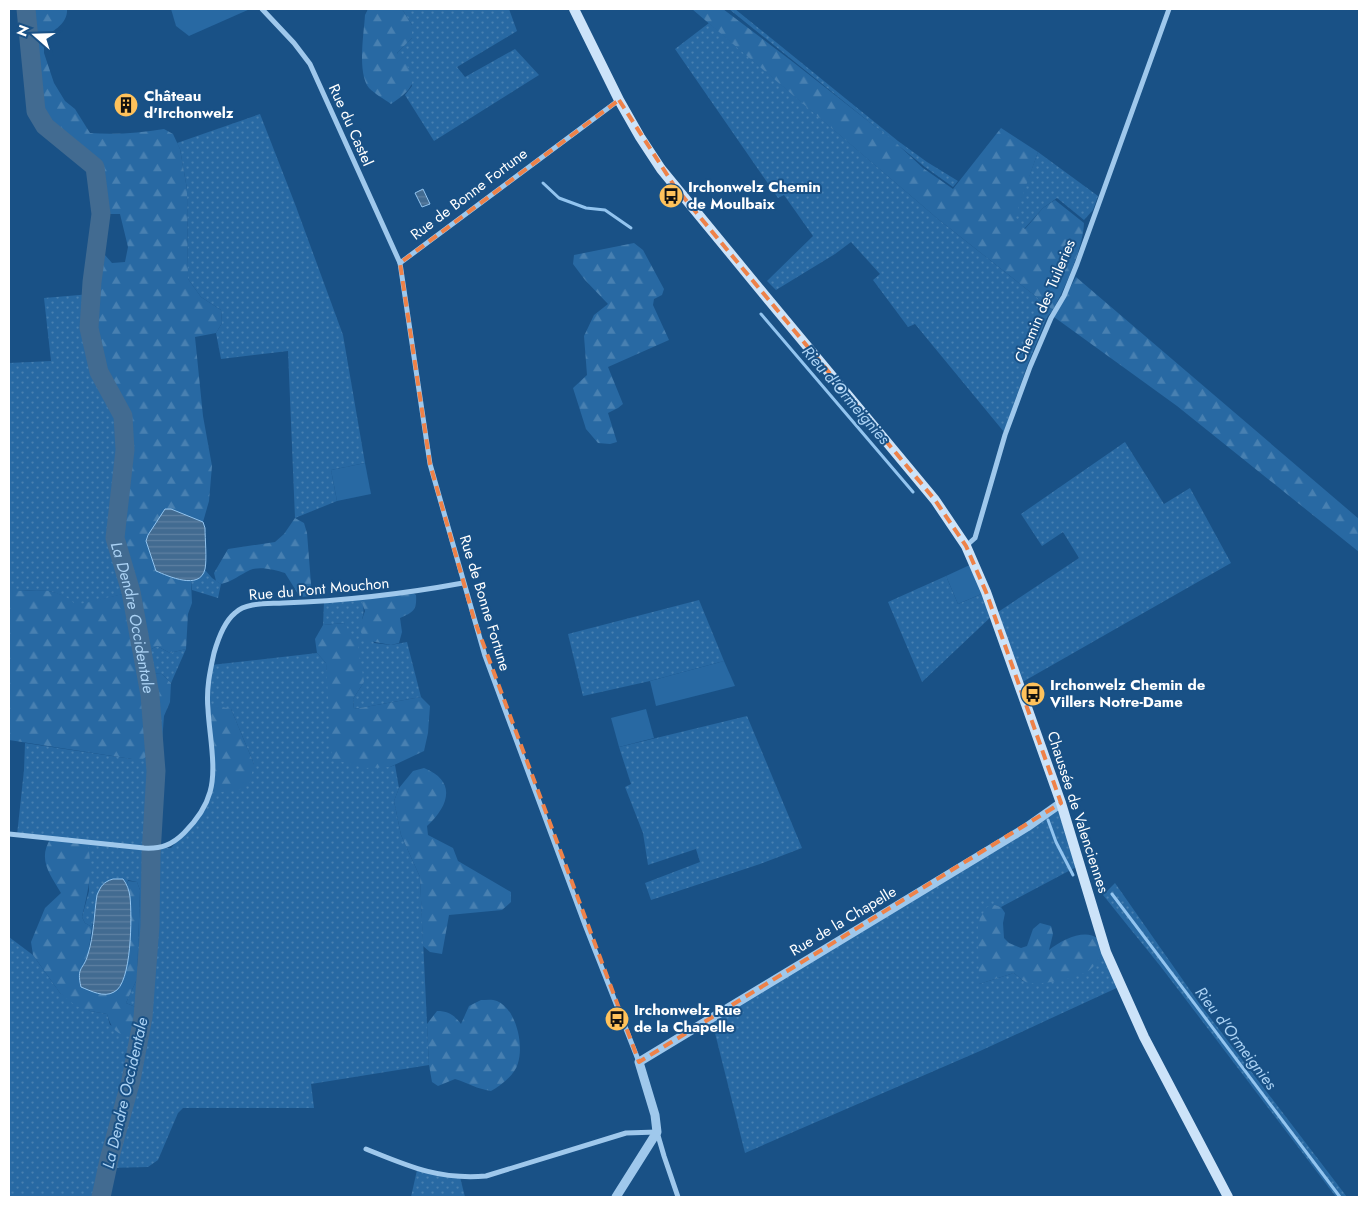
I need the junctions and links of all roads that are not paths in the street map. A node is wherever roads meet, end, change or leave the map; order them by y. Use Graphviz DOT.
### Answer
graph roads {
  1 [pos="262,9"];
  2 [pos="574,9"];
  3 [pos="1169,9"];
  4 [pos="619,100"];
  5 [pos="400,263"];
  6 [pos="966,546"];
  7 [pos="463,583"];
  8 [pos="1061,803"];
  9 [pos="9,834"];
  10 [pos="639,1062"];
  11 [pos="658,1132"];
  12 [pos="366,1149"];
  13 [pos="616,1197"];
  14 [pos="678,1197"];
  15 [pos="1228,1197"];
  1 -- 5 [label="street, Rue du Castel"];
  2 -- 4 [label="main road, Chaussée de Valenciennes"];
  3 -- 6 [label="street, Chemin des Tuileries"];
  4 -- 5 [label="street, Rue de Bonne Fortune"];
  4 -- 6 [label="main road, Chaussée de Valenciennes"];
  5 -- 7 [label="street, Rue de Bonne Fortune"];
  6 -- 8 [label="main road, Chaussée de Valenciennes"];
  7 -- 9 [label="street, Rue du Pont Mouchon"];
  7 -- 10 [label="street, Rue de Bonne Fortune"];
  8 -- 10 [label="street, Rue de la Chapelle"];
  8 -- 15 [label="main road, Chaussée de Valenciennes"];
  10 -- 11 [label="street, Rue de Bonne Fortune"];
  11 -- 12 [label="street"];
  11 -- 13 [label="street"];
  11 -- 14 [label="street, Rue de Bonne Fortune"];
}
